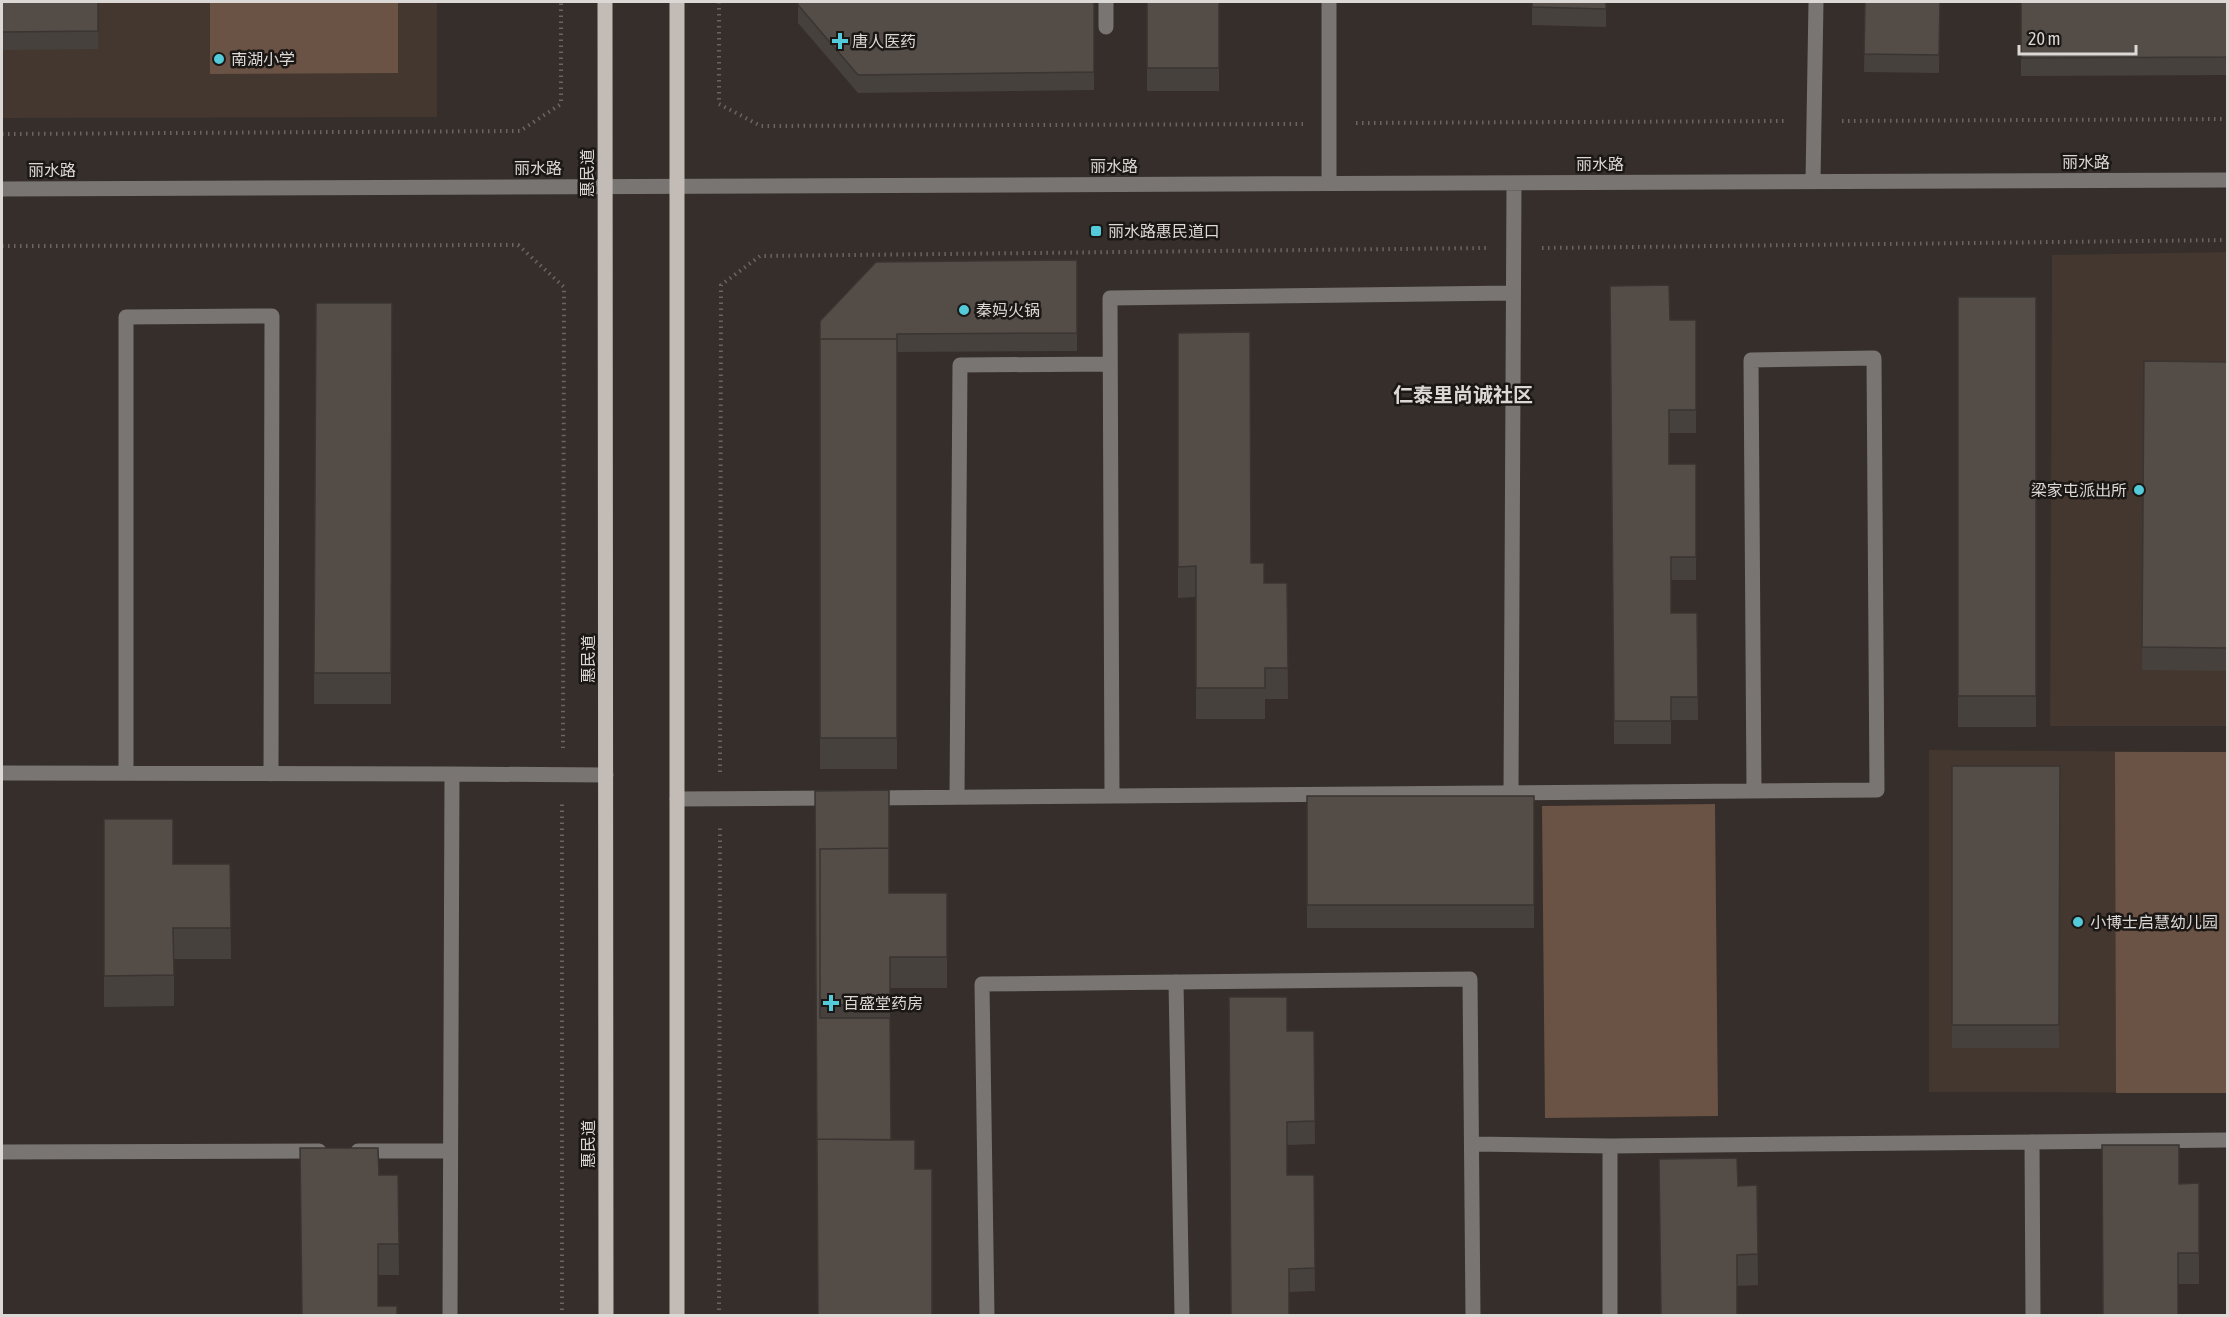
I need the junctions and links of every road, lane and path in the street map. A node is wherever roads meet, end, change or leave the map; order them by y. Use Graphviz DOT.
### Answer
graph roads {
  1 [pos="561,2"];
  2 [pos="605,2"];
  3 [pos="677,2"];
  4 [pos="719,2"];
  5 [pos="1107,2"];
  6 [pos="1329,2"];
  7 [pos="1816,2"];
  8 [pos="1107,27"];
  9 [pos="2228,119"];
  10 [pos="1814,121"];
  11 [pos="1329,123"];
  12 [pos="2,134"];
  13 [pos="2228,180"];
  14 [pos="1813,181"];
  15 [pos="1329,183"];
  16 [pos="1514,183"];
  17 [pos="605,186"];
  18 [pos="677,186"];
  19 [pos="2,189"];
  20 [pos="519,245"];
  21 [pos="2,246"];
  22 [pos="1513,293"];
  23 [pos="1110,364"];
  24 [pos="2,773"];
  25 [pos="126,773"];
  26 [pos="271,774"];
  27 [pos="452,774"];
  28 [pos="606,775"];
  29 [pos="1754,791"];
  30 [pos="1511,793"];
  31 [pos="1112,796"];
  32 [pos="957,797"];
  33 [pos="677,799"];
  34 [pos="1176,982"];
  35 [pos="2228,1140"];
  36 [pos="2032,1142"];
  37 [pos="1472,1144"];
  38 [pos="1610,1146"];
  39 [pos="450,1151"];
  40 [pos="2,1152"];
  41 [pos="450,1316"];
  42 [pos="606,1316"];
  43 [pos="677,1316"];
  44 [pos="987,1316"];
  45 [pos="1182,1316"];
  46 [pos="1473,1316"];
  47 [pos="1610,1316"];
  48 [pos="2033,1316"];
  1 -- 12 [label="path"];
  2 -- 17 [label="main road, 惠民道"];
  3 -- 18 [label="main road"];
  4 -- 11 [label="path"];
  5 -- 8 [label="street"];
  6 -- 11 [label="street"];
  7 -- 10 [label="street"];
  9 -- 10 [label="path"];
  10 -- 11 [label="path"];
  10 -- 14 [label="street"];
  11 -- 15 [label="street"];
  13 -- 14 [label="street, 丽水路"];
  14 -- 16 [label="street, 丽水路"];
  15 -- 16 [label="street, 丽水路"];
  15 -- 18 [label="street, 丽水路"];
  16 -- 22 [label="street"];
  17 -- 18 [label="street, 丽水路"];
  17 -- 19 [label="street, 丽水路"];
  17 -- 28 [label="main road, 惠民道"];
  18 -- 33 [label="main road"];
  20 -- 21 [label="path"];
  22 -- 23 [label="street"];
  22 -- 30 [label="street"];
  23 -- 31 [label="street"];
  23 -- 32 [label="street"];
  24 -- 25 [label="street"];
  25 -- 26 [label="street"];
  25 -- 26 [label="street"];
  26 -- 27 [label="street"];
  27 -- 28 [label="street"];
  27 -- 39 [label="street"];
  28 -- 42 [label="main road, 惠民道"];
  29 -- 29 [label="street"];
  29 -- 30 [label="street"];
  30 -- 31 [label="street"];
  31 -- 32 [label="street"];
  32 -- 33 [label="street"];
  33 -- 43 [label="main road"];
  34 -- 37 [label="street"];
  34 -- 44 [label="street"];
  34 -- 45 [label="street"];
  35 -- 36 [label="street"];
  36 -- 38 [label="street"];
  36 -- 48 [label="street"];
  37 -- 38 [label="street"];
  37 -- 46 [label="street"];
  38 -- 47 [label="street"];
  39 -- 40 [label="street"];
  39 -- 41 [label="street"];
}
